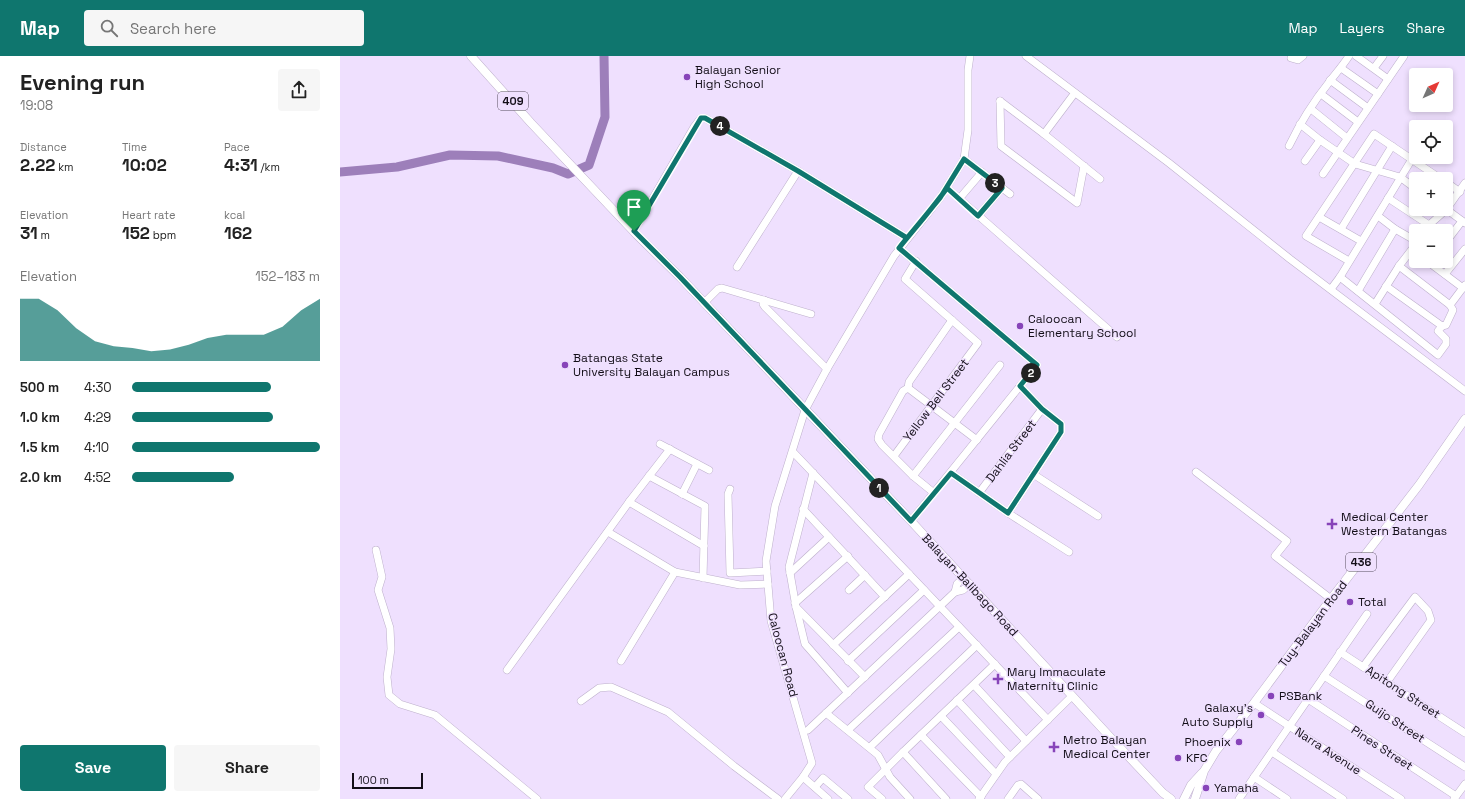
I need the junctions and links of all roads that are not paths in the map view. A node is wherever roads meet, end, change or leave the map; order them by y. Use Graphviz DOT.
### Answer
graph roads {
  1 [pos="471,56"];
  2 [pos="970,56"];
  3 [pos="1026,56"];
  4 [pos="1303,56"];
  5 [pos="1349,56"];
  6 [pos="1356,56"];
  7 [pos="1383,56"];
  8 [pos="1404,56"];
  9 [pos="1291,58"];
  10 [pos="1341,68"];
  11 [pos="1374,68"];
  12 [pos="1388,79"];
  13 [pos="1330,80"];
  14 [pos="1074,94"];
  15 [pos="1321,94"];
  16 [pos="1378,94"];
  17 [pos="1368,108"];
  18 [pos="1311,109"];
  19 [pos="1358,122"];
  20 [pos="1300,124"];
  21 [pos="1044,134"];
  22 [pos="1348,138"];
  23 [pos="1320,140"];
  24 [pos="1289,146"];
  25 [pos="1392,146"];
  26 [pos="1338,152"];
  27 [pos="1409,157"];
  28 [pos="964,159"];
  29 [pos="1305,161"];
  30 [pos="1355,164"];
  31 [pos="1409,164"];
  32 [pos="1419,164"];
  33 [pos="1084,166"];
  34 [pos="1376,170"];
  35 [pos="798,171"];
  36 [pos="982,172"];
  37 [pos="1431,172"];
  38 [pos="1323,174"];
  39 [pos="1400,177"];
  40 [pos="1100,179"];
  41 [pos="1409,183"];
  42 [pos="1465,183"];
  43 [pos="1453,187"];
  44 [pos="947,188"];
  45 [pos="1002,188"];
  46 [pos="1460,192"];
  47 [pos="1010,194"];
  48 [pos="1388,198"];
  49 [pos="959,199"];
  50 [pos="1453,200"];
  51 [pos="1453,214"];
  52 [pos="978,216"];
  53 [pos="1378,216"];
  54 [pos="1439,216"];
  55 [pos="1319,217"];
  56 [pos="1464,222"];
  57 [pos="1422,224"];
  58 [pos="1431,224"];
  59 [pos="1341,229"];
  60 [pos="1395,229"];
  61 [pos="634,231"];
  62 [pos="1453,234"];
  63 [pos="907,238"];
  64 [pos="1361,241"];
  65 [pos="1409,242"];
  66 [pos="899,248"];
  67 [pos="1465,249"];
  68 [pos="1409,254"];
  69 [pos="1463,258"];
  70 [pos="916,261"];
  71 [pos="1349,261"];
  72 [pos="1399,266"];
  73 [pos="737,267"];
  74 [pos="1437,268"];
  75 [pos="1445,274"];
  76 [pos="1340,277"];
  77 [pos="1386,286"];
  78 [pos="1464,286"];
  79 [pos="1331,289"];
  80 [pos="1358,291"];
  81 [pos="764,300"];
  82 [pos="704,303"];
  83 [pos="1375,304"];
  84 [pos="1450,305"];
  85 [pos="811,314"];
  86 [pos="952,320"];
  87 [pos="1442,326"];
  88 [pos="1117,337"];
  89 [pos="1000,365"];
  90 [pos="827,369"];
  91 [pos="1020,386"];
  92 [pos="908,388"];
  93 [pos="1465,391"];
  94 [pos="932,406"];
  95 [pos="1042,409"];
  96 [pos="805,410"];
  97 [pos="1465,419"];
  98 [pos="954,423"];
  99 [pos="977,440"];
  100 [pos="660,444"];
  101 [pos="670,449"];
  102 [pos="793,452"];
  103 [pos="894,456"];
  104 [pos="697,464"];
  105 [pos="709,470"];
  106 [pos="813,472"];
  107 [pos="1196,472"];
  108 [pos="951,473"];
  109 [pos="1033,474"];
  110 [pos="649,476"];
  111 [pos="913,476"];
  112 [pos="730,489"];
  113 [pos="934,493"];
  114 [pos="979,493"];
  115 [pos="682,494"];
  116 [pos="629,502"];
  117 [pos="803,509"];
  118 [pos="1008,513"];
  119 [pos="1098,516"];
  120 [pos="911,521"];
  121 [pos="608,532"];
  122 [pos="829,537"];
  123 [pos="704,546"];
  124 [pos="376,550"];
  125 [pos="1070,552"];
  126 [pos="848,556"];
  127 [pos="767,571"];
  128 [pos="675,572"];
  129 [pos="790,573"];
  130 [pos="909,574"];
  131 [pos="865,575"];
  132 [pos="704,578"];
  133 [pos="963,578"];
  134 [pos="768,584"];
  135 [pos="970,584"];
  136 [pos="849,590"];
  137 [pos="924,590"];
  138 [pos="955,592"];
  139 [pos="885,597"];
  140 [pos="1331,599"];
  141 [pos="795,605"];
  142 [pos="940,607"];
  143 [pos="1367,614"];
  144 [pos="959,627"];
  145 [pos="833,645"];
  146 [pos="977,645"];
  147 [pos="1340,652"];
  148 [pos="848,660"];
  149 [pos="621,661"];
  150 [pos="995,664"];
  151 [pos="1363,667"];
  152 [pos="507,670"];
  153 [pos="1324,676"];
  154 [pos="864,678"];
  155 [pos="1387,682"];
  156 [pos="974,685"];
  157 [pos="848,693"];
  158 [pos="1072,696"];
  159 [pos="1308,699"];
  160 [pos="957,700"];
  161 [pos="581,701"];
  162 [pos="1254,703"];
  163 [pos="826,713"];
  164 [pos="941,716"];
  165 [pos="1048,720"];
  166 [pos="1289,726"];
  167 [pos="808,730"];
  168 [pos="848,730"];
  169 [pos="1465,732"];
  170 [pos="921,735"];
  171 [pos="1026,741"];
  172 [pos="870,747"];
  173 [pos="902,752"];
  174 [pos="1272,752"];
  175 [pos="1010,757"];
  176 [pos="1465,767"];
  177 [pos="886,769"];
  178 [pos="1204,771"];
  179 [pos="996,774"];
  180 [pos="803,777"];
  181 [pos="1254,778"];
  182 [pos="1465,784"];
  183 [pos="815,788"];
  184 [pos="980,798"];
  185 [pos="1455,798"];
  186 [pos="537,799"];
  187 [pos="778,799"];
  188 [pos="785,799"];
  189 [pos="828,799"];
  190 [pos="848,799"];
  191 [pos="882,799"];
  192 [pos="910,799"];
  193 [pos="946,799"];
  194 [pos="1008,799"];
  195 [pos="1038,799"];
  196 [pos="1171,799"];
  197 [pos="1184,799"];
  198 [pos="1195,799"];
  199 [pos="1239,799"];
  200 [pos="1287,799"];
  201 [pos="1343,799"];
  202 [pos="1401,799"];
  1 -- 61 [label="main road, Balayan-Balibago Road / 409"];
  2 -- 28 [label="street"];
  3 -- 14 [label="street"];
  4 -- 9 [label="street"];
  5 -- 10 [label="street"];
  6 -- 11 [label="street"];
  7 -- 11 [label="street"];
  8 -- 12 [label="street"];
  10 -- 13 [label="street"];
  10 -- 16 [label="street"];
  11 -- 12 [label="street"];
  12 -- 16 [label="street"];
  13 -- 15 [label="street"];
  13 -- 17 [label="street"];
  14 -- 21 [label="street"];
  14 -- 79 [label="street"];
  15 -- 18 [label="street"];
  15 -- 19 [label="street"];
  16 -- 17 [label="street"];
  17 -- 19 [label="street"];
  18 -- 20 [label="street"];
  18 -- 22 [label="street"];
  19 -- 22 [label="street"];
  20 -- 23 [label="street"];
  20 -- 24 [label="street"];
  21 -- 33 [label="street"];
  21 -- 33 [label="street"];
  22 -- 26 [label="street"];
  23 -- 26 [label="street"];
  23 -- 29 [label="street"];
  25 -- 27 [label="street"];
  25 -- 30 [label="street"];
  25 -- 34 [label="street"];
  26 -- 30 [label="street"];
  26 -- 38 [label="street"];
  28 -- 36 [label="street"];
  28 -- 44 [label="street, Caloocan Road"];
  30 -- 34 [label="street"];
  30 -- 55 [label="street"];
  31 -- 39 [label="street"];
  32 -- 37 [label="street"];
  33 -- 40 [label="street"];
  34 -- 39 [label="street"];
  34 -- 59 [label="street"];
  35 -- 61 [label="street"];
  35 -- 63 [label="street"];
  35 -- 73 [label="street"];
  36 -- 45 [label="street"];
  36 -- 49 [label="street"];
  39 -- 41 [label="street"];
  39 -- 48 [label="street"];
  42 -- 46 [label="street"];
  43 -- 46 [label="street"];
  44 -- 49 [label="street"];
  44 -- 63 [label="street, Caloocan Road"];
  45 -- 47 [label="street"];
  45 -- 52 [label="street"];
  46 -- 50 [label="street"];
  48 -- 53 [label="street"];
  48 -- 57 [label="street"];
  49 -- 52 [label="street"];
  51 -- 56 [label="street"];
  52 -- 88 [label="street"];
  53 -- 60 [label="street"];
  53 -- 64 [label="street"];
  54 -- 58 [label="street"];
  55 -- 59 [label="street"];
  55 -- 71 [label="street"];
  56 -- 62 [label="street"];
  59 -- 64 [label="street"];
  60 -- 65 [label="street"];
  60 -- 80 [label="street"];
  61 -- 82 [label="main road, Balayan-Balibago Road / 409"];
  63 -- 66 [label="street, Caloocan Road"];
  64 -- 71 [label="street"];
  66 -- 70 [label="street"];
  66 -- 90 [label="street, Caloocan Road"];
  67 -- 69 [label="street"];
  68 -- 72 [label="street"];
  69 -- 75 [label="street"];
  70 -- 86 [label="street"];
  70 -- 91 [label="street"];
  71 -- 76 [label="street"];
  72 -- 77 [label="street"];
  72 -- 84 [label="street"];
  74 -- 75 [label="street"];
  75 -- 78 [label="street"];
  76 -- 79 [label="street"];
  76 -- 80 [label="street"];
  77 -- 83 [label="street"];
  77 -- 87 [label="street"];
  78 -- 84 [label="street"];
  79 -- 93 [label="street"];
  80 -- 83 [label="street"];
  81 -- 82 [label="street"];
  81 -- 85 [label="street"];
  81 -- 90 [label="street"];
  82 -- 96 [label="main road, Balayan-Balibago Road / 409"];
  83 -- 87 [label="street"];
  84 -- 87 [label="street"];
  86 -- 92 [label="street"];
  86 -- 94 [label="street, Yellow Bell Street"];
  89 -- 98 [label="street"];
  90 -- 96 [label="street, Caloocan Road"];
  91 -- 95 [label="street"];
  91 -- 99 [label="street"];
  92 -- 94 [label="street"];
  92 -- 103 [label="street"];
  94 -- 98 [label="street"];
  94 -- 103 [label="street, Yellow Bell Street"];
  95 -- 109 [label="street"];
  95 -- 114 [label="street, Dahlia Street"];
  96 -- 120 [label="main road, Balayan-Balibago Road / 409"];
  96 -- 127 [label="street, Caloocan Road"];
  97 -- 140 [label="main road, Tuy-Balayan Road / 436"];
  98 -- 99 [label="street"];
  98 -- 111 [label="street"];
  99 -- 108 [label="street"];
  100 -- 101 [label="street"];
  101 -- 104 [label="street"];
  101 -- 110 [label="street"];
  102 -- 106 [label="street"];
  103 -- 111 [label="street"];
  104 -- 105 [label="street"];
  104 -- 115 [label="street"];
  106 -- 117 [label="street"];
  106 -- 130 [label="street"];
  107 -- 140 [label="street"];
  108 -- 113 [label="street"];
  108 -- 114 [label="street"];
  109 -- 118 [label="street"];
  109 -- 119 [label="street"];
  110 -- 115 [label="street"];
  110 -- 116 [label="street"];
  111 -- 113 [label="street"];
  112 -- 127 [label="street"];
  113 -- 120 [label="street"];
  114 -- 118 [label="street"];
  115 -- 123 [label="street"];
  116 -- 121 [label="street"];
  116 -- 123 [label="street"];
  117 -- 122 [label="street"];
  117 -- 129 [label="street"];
  118 -- 125 [label="street"];
  120 -- 133 [label="main road, Balayan-Balibago Road / 409"];
  121 -- 128 [label="street"];
  121 -- 152 [label="street"];
  122 -- 126 [label="street"];
  122 -- 129 [label="street"];
  123 -- 132 [label="street"];
  124 -- 186 [label="street"];
  126 -- 131 [label="street"];
  126 -- 141 [label="street"];
  127 -- 134 [label="street, Caloocan Road"];
  128 -- 132 [label="street"];
  128 -- 149 [label="street"];
  129 -- 141 [label="street"];
  130 -- 137 [label="street"];
  130 -- 139 [label="street"];
  131 -- 136 [label="street"];
  131 -- 139 [label="street"];
  132 -- 134 [label="street"];
  133 -- 135 [label="main road, Balayan-Balibago Road / 409"];
  133 -- 138 [label="street"];
  134 -- 180 [label="street, Caloocan Road"];
  135 -- 138 [label="street"];
  135 -- 158 [label="main road, Balayan-Balibago Road / 409"];
  137 -- 142 [label="street"];
  137 -- 148 [label="street"];
  138 -- 142 [label="street"];
  139 -- 145 [label="street"];
  140 -- 162 [label="main road, Tuy-Balayan Road / 436"];
  141 -- 145 [label="street"];
  141 -- 157 [label="street"];
  142 -- 144 [label="street"];
  142 -- 154 [label="street"];
  143 -- 147 [label="street"];
  144 -- 146 [label="street"];
  144 -- 168 [label="street"];
  145 -- 148 [label="street"];
  146 -- 150 [label="street"];
  146 -- 172 [label="street"];
  147 -- 151 [label="street, Apitong Street"];
  147 -- 153 [label="street"];
  148 -- 154 [label="street"];
  150 -- 156 [label="street"];
  150 -- 165 [label="street"];
  151 -- 155 [label="street, Apitong Street"];
  151 -- 155 [label="street"];
  153 -- 159 [label="street"];
  153 -- 176 [label="street, Guijo Street"];
  154 -- 157 [label="street"];
  155 -- 169 [label="street, Apitong Street"];
  156 -- 160 [label="street"];
  156 -- 171 [label="street"];
  157 -- 163 [label="street"];
  158 -- 165 [label="street"];
  158 -- 196 [label="main road, Balayan-Balibago Road / 409"];
  159 -- 166 [label="street"];
  159 -- 185 [label="street, Pines Street"];
  160 -- 164 [label="street"];
  160 -- 175 [label="street"];
  161 -- 187 [label="street"];
  162 -- 166 [label="street, Narra Avenue"];
  162 -- 178 [label="main road, Tuy-Balayan Road / 436"];
  163 -- 167 [label="street"];
  163 -- 168 [label="street"];
  164 -- 170 [label="street"];
  164 -- 179 [label="street"];
  165 -- 171 [label="street"];
  166 -- 174 [label="street"];
  166 -- 202 [label="street, Narra Avenue"];
  168 -- 172 [label="street"];
  170 -- 173 [label="street"];
  170 -- 184 [label="street"];
  171 -- 175 [label="street"];
  172 -- 177 [label="street"];
  173 -- 177 [label="street"];
  173 -- 193 [label="street"];
  174 -- 181 [label="street"];
  174 -- 201 [label="street"];
  175 -- 179 [label="street"];
  177 -- 191 [label="street"];
  177 -- 192 [label="street"];
  178 -- 197 [label="main road, Tuy-Balayan Road / 436"];
  178 -- 198 [label="main road, Tuy-Balayan Road / 436"];
  179 -- 184 [label="street"];
  180 -- 183 [label="street"];
  180 -- 188 [label="street, Caloocan Road"];
  181 -- 199 [label="street"];
  181 -- 200 [label="street"];
  182 -- 185 [label="street"];
  183 -- 189 [label="street"];
  183 -- 190 [label="street"];
  194 -- 195 [label="street"];
}
